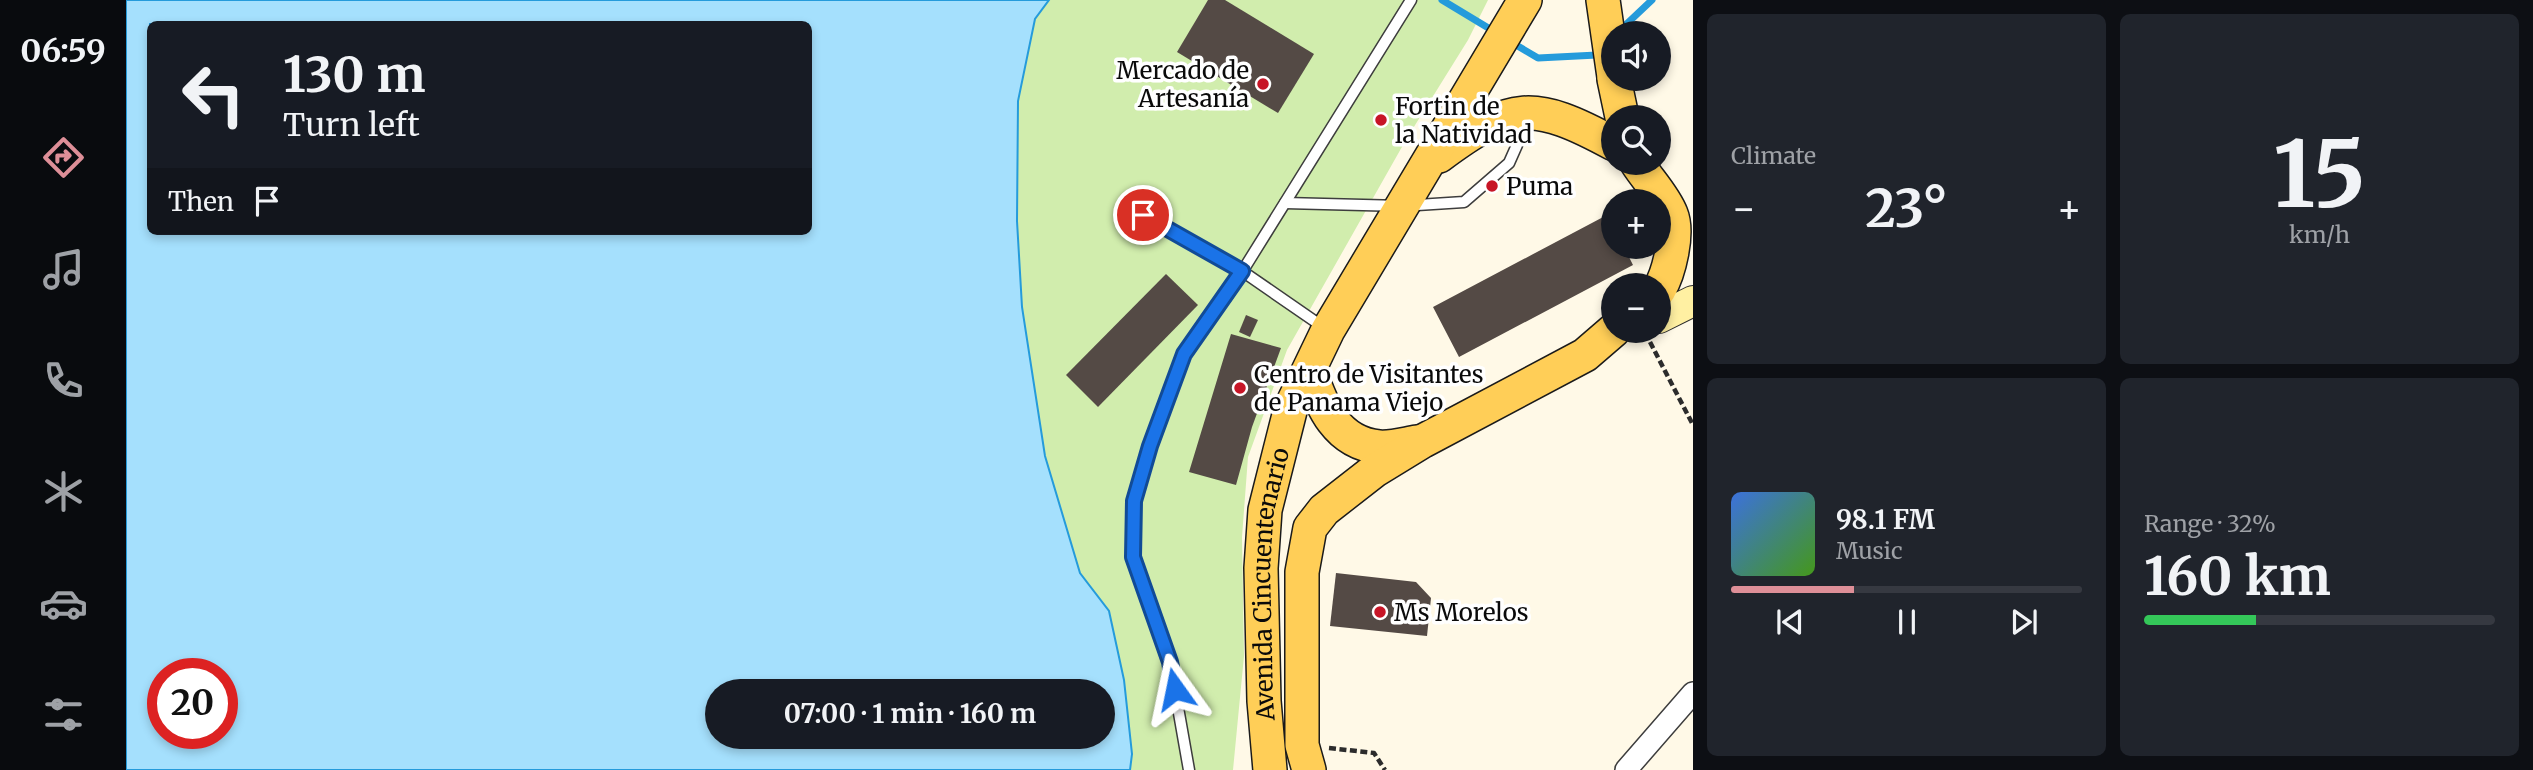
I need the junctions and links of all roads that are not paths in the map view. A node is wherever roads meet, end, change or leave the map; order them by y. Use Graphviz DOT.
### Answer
graph roads {
  1 [pos="1603,0"];
  2 [pos="1408,5"];
  3 [pos="1520,10"];
  4 [pos="1605,21"];
  5 [pos="1532,114"];
  6 [pos="1601,137"];
  7 [pos="1424,167"];
  8 [pos="1646,175"];
  9 [pos="1152,200"];
  10 [pos="1285,202"];
  11 [pos="1402,206"];
  12 [pos="1682,220"];
  13 [pos="1242,271"];
  14 [pos="1667,273"];
  15 [pos="1693,300"];
  16 [pos="1671,311"];
  17 [pos="1328,330"];
  18 [pos="1601,341"];
  19 [pos="1608,343"];
  20 [pos="1585,355"];
  21 [pos="1310,371"];
  22 [pos="1423,441"];
  23 [pos="1693,693"];
  24 [pos="1306,757"];
  25 [pos="1189,770"];
  26 [pos="1270,770"];
  27 [pos="1626,770"];
  1 -- 4 [label="main road"];
  2 -- 10 [label="lane"];
  3 -- 7 [label="main road, Avenida Cincuentenario"];
  5 -- 6 [label="main road"];
  5 -- 7 [label="main road"];
  5 -- 11 [label="lane"];
  7 -- 11 [label="main road, Avenida Cincuentenario"];
  8 -- 12 [label="main road"];
  9 -- 13 [label="lane"];
  10 -- 11 [label="lane"];
  10 -- 13 [label="lane"];
  11 -- 17 [label="main road, Avenida Cincuentenario"];
  12 -- 14 [label="main road"];
  13 -- 17 [label="lane"];
  13 -- 25 [label="lane"];
  15 -- 16 [label="main road"];
  17 -- 21 [label="main road, Avenida Cincuentenario"];
  18 -- 20 [label="main road, Avenida Cincuentenario"];
  19 -- 20 [label="main road"];
  20 -- 22 [label="main road, Avenida Cincuentenario"];
  21 -- 22 [label="main road"];
  21 -- 26 [label="main road, Avenida Cincuentenario"];
  22 -- 24 [label="main road, Avenida Cincuentenario"];
  23 -- 27 [label="street"];
}
